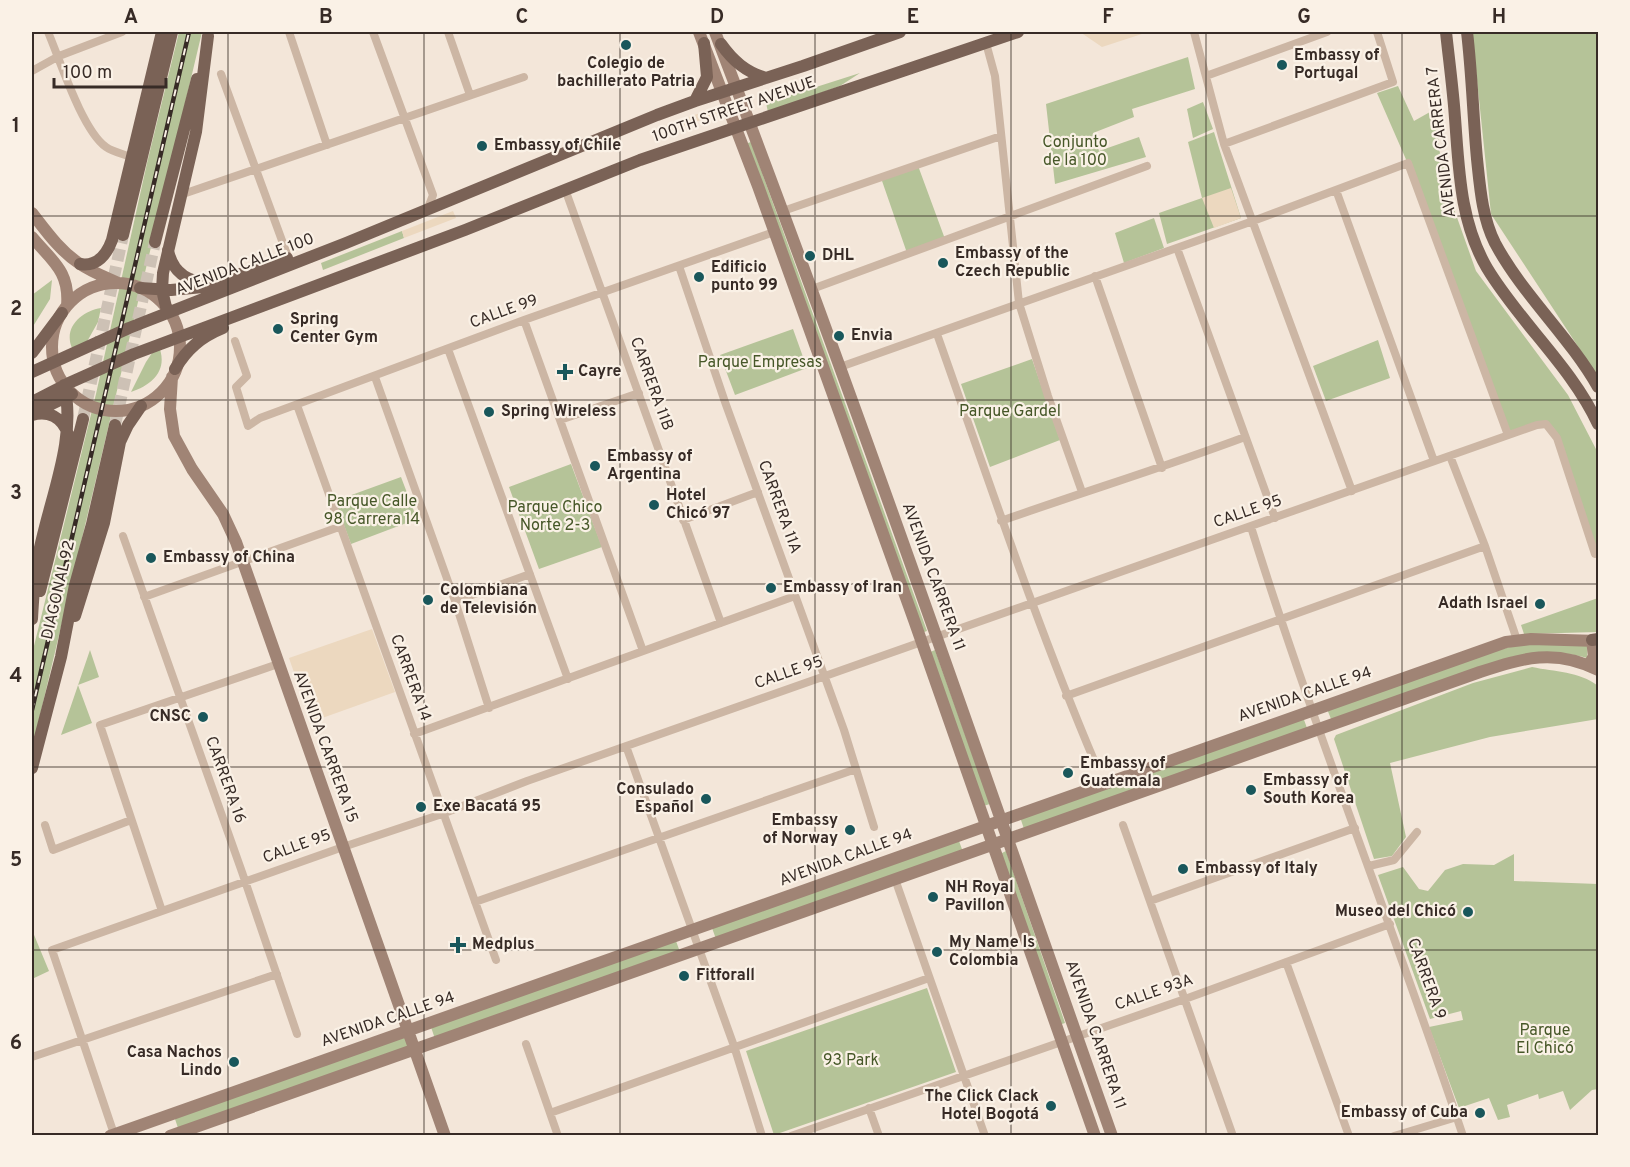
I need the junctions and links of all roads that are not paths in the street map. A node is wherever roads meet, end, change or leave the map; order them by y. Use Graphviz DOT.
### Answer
graph roads {
  1 [pos="48,32"];
  2 [pos="122,32"];
  3 [pos="162,32"];
  4 [pos="172,32"];
  5 [pos="289,32"];
  6 [pos="373,32"];
  7 [pos="448,32"];
  8 [pos="716,32"];
  9 [pos="900,32"];
  10 [pos="1018,32"];
  11 [pos="1194,32"];
  12 [pos="1327,32"];
  13 [pos="1377,32"];
  14 [pos="1446,32"];
  15 [pos="1467,32"];
  16 [pos="208,34"];
  17 [pos="702,37"];
  18 [pos="986,43"];
  19 [pos="721,44"];
  20 [pos="58,56"];
  21 [pos="32,71"];
  22 [pos="221,74"];
  23 [pos="1206,76"];
  24 [pos="524,77"];
  25 [pos="766,78"];
  26 [pos="737,87"];
  27 [pos="722,92"];
  28 [pos="470,95"];
  29 [pos="695,101"];
  30 [pos="405,118"];
  31 [pos="750,122"];
  32 [pos="736,127"];
  33 [pos="1001,136"];
  34 [pos="1224,144"];
  35 [pos="327,145"];
  36 [pos="131,157"];
  37 [pos="1147,166"];
  38 [pos="256,170"];
  39 [pos="564,189"];
  40 [pos="1336,190"];
  41 [pos="186,193"];
  42 [pos="432,203"];
  43 [pos="783,211"];
  44 [pos="32,213"];
  45 [pos="1010,217"];
  46 [pos="1254,221"];
  47 [pos="465,230"];
  48 [pos="774,232"];
  49 [pos="123,235"];
  50 [pos="32,237"];
  51 [pos="155,242"];
  52 [pos="1177,248"];
  53 [pos="167,249"];
  54 [pos="288,257"];
  55 [pos="80,264"];
  56 [pos="679,266"];
  57 [pos="1095,276"];
  58 [pos="216,283"];
  59 [pos="119,284"];
  60 [pos="140,288"];
  61 [pos="812,289"];
  62 [pos="162,290"];
  63 [pos="603,292"];
  64 [pos="1019,303"];
  65 [pos="166,307"];
  66 [pos="65,309"];
  67 [pos="524,320"];
  68 [pos="937,334"];
  69 [pos="235,341"];
  70 [pos="448,349"];
  71 [pos="32,353"];
  72 [pos="840,367"];
  73 [pos="32,372"];
  74 [pos="174,373"];
  75 [pos="375,377"];
  76 [pos="1599,387"];
  77 [pos="68,392"];
  78 [pos="639,393"];
  79 [pos="32,402"];
  80 [pos="297,405"];
  81 [pos="141,406"];
  82 [pos="32,415"];
  83 [pos="83,419"];
  84 [pos="560,420"];
  85 [pos="1599,424"];
  86 [pos="115,425"];
  87 [pos="68,434"];
  88 [pos="1508,435"];
  89 [pos="1245,436"];
  90 [pos="1450,456"];
  91 [pos="1434,461"];
  92 [pos="1162,468"];
  93 [pos="1352,491"];
  94 [pos="758,492"];
  95 [pos="1082,492"];
  96 [pos="1275,518"];
  97 [pos="683,519"];
  98 [pos="1002,521"];
  99 [pos="339,526"];
  100 [pos="1251,527"];
  101 [pos="123,536"];
  102 [pos="1485,546"];
  103 [pos="1595,554"];
  104 [pos="243,561"];
  105 [pos="34,567"];
  106 [pos="530,574"];
  107 [pos="795,596"];
  108 [pos="144,597"];
  109 [pos="455,600"];
  110 [pos="1032,603"];
  111 [pos="32,619"];
  112 [pos="1280,619"];
  113 [pos="720,623"];
  114 [pos="32,624"];
  115 [pos="937,636"];
  116 [pos="1516,640"];
  117 [pos="1596,640"];
  118 [pos="922,641"];
  119 [pos="643,651"];
  120 [pos="61,657"];
  121 [pos="278,664"];
  122 [pos="1594,667"];
  123 [pos="823,676"];
  124 [pos="568,679"];
  125 [pos="1066,696"];
  126 [pos="180,698"];
  127 [pos="489,708"];
  128 [pos="1311,710"];
  129 [pos="1318,729"];
  130 [pos="414,734"];
  131 [pos="626,746"];
  132 [pos="1096,765"];
  133 [pos="32,768"];
  134 [pos="856,769"];
  135 [pos="442,814"];
  136 [pos="131,820"];
  137 [pos="1002,820"];
  138 [pos="45,825"];
  139 [pos="987,825"];
  140 [pos="1123,825"];
  141 [pos="874,827"];
  142 [pos="1355,828"];
  143 [pos="1417,832"];
  144 [pos="660,837"];
  145 [pos="1008,839"];
  146 [pos="994,844"];
  147 [pos="343,847"];
  148 [pos="1369,866"];
  149 [pos="895,879"];
  150 [pos="245,881"];
  151 [pos="1150,901"];
  152 [pos="475,902"];
  153 [pos="162,911"];
  154 [pos="1390,924"];
  155 [pos="693,930"];
  156 [pos="700,949"];
  157 [pos="496,960"];
  158 [pos="1286,962"];
  159 [pos="277,974"];
  160 [pos="929,978"];
  161 [pos="1185,999"];
  162 [pos="409,1031"];
  163 [pos="297,1034"];
  164 [pos="1077,1035"];
  165 [pos="82,1040"];
  166 [pos="1061,1040"];
  167 [pos="525,1044"];
  168 [pos="734,1046"];
  169 [pos="415,1050"];
  170 [pos="32,1057"];
  171 [pos="963,1074"];
  172 [pos="869,1108"];
  173 [pos="550,1113"];
  174 [pos="161,1117"];
  175 [pos="1457,1117"];
  176 [pos="112,1135"];
  177 [pos="169,1136"];
  178 [pos="446,1136"];
  179 [pos="558,1136"];
  180 [pos="762,1136"];
  181 [pos="791,1136"];
  182 [pos="879,1136"];
  183 [pos="985,1136"];
  184 [pos="1095,1136"];
  185 [pos="1112,1136"];
  186 [pos="1233,1136"];
  187 [pos="1349,1136"];
  188 [pos="1394,1136"];
  189 [pos="1463,1136"];
  1 -- 20 [label="street"];
  2 -- 20 [label="street"];
  3 -- 36 [label="main road"];
  4 -- 49 [label="main road"];
  5 -- 35 [label="street"];
  6 -- 30 [label="street"];
  7 -- 28 [label="street"];
  8 -- 19 [label="main road, AVENIDA CARRERA 11"];
  9 -- 25 [label="main road, 100TH STREET AVENUE"];
  10 -- 18 [label="main road, 100TH STREET AVENUE"];
  11 -- 23 [label="street"];
  12 -- 23 [label="street"];
  13 -- 34 [label="street"];
  14 -- 85 [label="main road, AVENIDA CARRERA 7"];
  15 -- 76 [label="main road, AVENIDA CARRERA 7"];
  16 -- 51 [label="main road"];
  16 -- 53 [label="main road"];
  17 -- 27 [label="main road, AVENIDA CARRERA 11"];
  17 -- 29 [label="main road"];
  18 -- 31 [label="main road, 100TH STREET AVENUE"];
  18 -- 33 [label="street"];
  19 -- 25 [label="main road"];
  19 -- 26 [label="main road, AVENIDA CARRERA 11"];
  20 -- 21 [label="street"];
  20 -- 36 [label="street"];
  22 -- 38 [label="street"];
  23 -- 34 [label="street"];
  24 -- 28 [label="street"];
  25 -- 26 [label="main road, 100TH STREET AVENUE"];
  26 -- 27 [label="main road, 100TH STREET AVENUE"];
  26 -- 31 [label="main road, AVENIDA CARRERA 11"];
  27 -- 29 [label="main road, 100TH STREET AVENUE"];
  27 -- 32 [label="main road, AVENIDA CARRERA 11"];
  28 -- 30 [label="street"];
  29 -- 42 [label="main road, 100TH STREET AVENUE"];
  30 -- 35 [label="street"];
  30 -- 42 [label="street"];
  31 -- 32 [label="main road, 100TH STREET AVENUE"];
  31 -- 43 [label="main road, AVENIDA CARRERA 11"];
  32 -- 39 [label="main road, 100TH STREET AVENUE"];
  32 -- 48 [label="main road, AVENIDA CARRERA 11"];
  33 -- 43 [label="street"];
  33 -- 45 [label="street"];
  34 -- 46 [label="street"];
  35 -- 38 [label="street"];
  36 -- 55 [label="main road"];
  37 -- 45 [label="street"];
  38 -- 41 [label="street"];
  38 -- 54 [label="street"];
  39 -- 47 [label="main road, 100TH STREET AVENUE"];
  39 -- 63 [label="street, CARRERA 11B"];
  40 -- 46 [label="street"];
  40 -- 88 [label="street"];
  40 -- 91 [label="street"];
  42 -- 73 [label="main road, AVENIDA CALLE 100"];
  43 -- 61 [label="main road, AVENIDA CARRERA 11"];
  44 -- 55 [label="main road"];
  45 -- 61 [label="street"];
  45 -- 64 [label="street"];
  46 -- 52 [label="street"];
  46 -- 93 [label="street"];
  47 -- 74 [label="main road"];
  47 -- 79 [label="main road"];
  48 -- 56 [label="street, CALLE 99"];
  48 -- 118 [label="main road, AVENIDA CARRERA 11"];
  50 -- 66 [label="main road"];
  52 -- 57 [label="street"];
  52 -- 89 [label="street"];
  53 -- 58 [label="main road"];
  53 -- 62 [label="main road"];
  54 -- 58 [label="main road"];
  55 -- 59 [label="main road"];
  56 -- 63 [label="street, CALLE 99"];
  56 -- 94 [label="street, CARRERA 11A"];
  57 -- 64 [label="street"];
  57 -- 92 [label="street"];
  58 -- 62 [label="main road"];
  59 -- 60 [label="main road"];
  59 -- 66 [label="main road"];
  60 -- 62 [label="main road"];
  60 -- 65 [label="main road"];
  61 -- 72 [label="main road, AVENIDA CARRERA 11"];
  62 -- 65 [label="main road"];
  63 -- 67 [label="street, CALLE 99"];
  63 -- 78 [label="street, CARRERA 11B"];
  64 -- 68 [label="street"];
  64 -- 95 [label="street"];
  65 -- 74 [label="main road"];
  66 -- 71 [label="main road"];
  66 -- 77 [label="main road"];
  67 -- 70 [label="street, CALLE 99"];
  67 -- 84 [label="street"];
  68 -- 72 [label="street"];
  68 -- 98 [label="street"];
  69 -- 80 [label="street, CALLE 99"];
  70 -- 75 [label="street, CALLE 99"];
  70 -- 106 [label="street"];
  72 -- 115 [label="main road, AVENIDA CARRERA 11"];
  74 -- 81 [label="main road"];
  74 -- 104 [label="main road, AVENIDA CARRERA 15"];
  75 -- 80 [label="street, CALLE 99"];
  75 -- 109 [label="street"];
  77 -- 81 [label="main road"];
  77 -- 82 [label="main road"];
  77 -- 87 [label="main road"];
  78 -- 84 [label="street"];
  78 -- 97 [label="street, CARRERA 11B"];
  80 -- 99 [label="street, CARRERA 14"];
  81 -- 120 [label="main road"];
  82 -- 87 [label="main road"];
  83 -- 114 [label="main road, DIAGONAL 92"];
  84 -- 119 [label="street"];
  86 -- 120 [label="main road, DIAGONAL 92"];
  87 -- 105 [label="main road"];
  88 -- 90 [label="street, CALLE 95"];
  88 -- 103 [label="street, CALLE 95"];
  89 -- 92 [label="street"];
  89 -- 96 [label="street"];
  90 -- 91 [label="street, CALLE 95"];
  90 -- 102 [label="street"];
  91 -- 93 [label="street, CALLE 95"];
  92 -- 95 [label="street"];
  93 -- 96 [label="street, CALLE 95"];
  94 -- 97 [label="street"];
  94 -- 107 [label="street, CARRERA 11A"];
  95 -- 98 [label="street"];
  96 -- 100 [label="street, CALLE 95"];
  97 -- 113 [label="street, CARRERA 11B"];
  98 -- 110 [label="street"];
  99 -- 104 [label="street"];
  99 -- 130 [label="street, CARRERA 14"];
  100 -- 110 [label="street, CALLE 95"];
  100 -- 112 [label="street, CARRERA 9"];
  101 -- 108 [label="street, CARRERA 16"];
  102 -- 112 [label="street"];
  102 -- 116 [label="street"];
  104 -- 108 [label="street"];
  104 -- 121 [label="main road, AVENIDA CARRERA 15"];
  105 -- 111 [label="main road"];
  106 -- 109 [label="street"];
  106 -- 124 [label="street"];
  107 -- 113 [label="street"];
  107 -- 123 [label="street, CARRERA 11A"];
  108 -- 126 [label="street, CARRERA 16"];
  109 -- 127 [label="street"];
  110 -- 115 [label="street, CALLE 95"];
  110 -- 125 [label="street"];
  112 -- 125 [label="street"];
  112 -- 128 [label="street, CARRERA 9"];
  113 -- 119 [label="street"];
  115 -- 118 [label="street, CALLE 95"];
  115 -- 137 [label="main road, AVENIDA CARRERA 11"];
  116 -- 117 [label="main road, AVENIDA CALLE 94"];
  116 -- 128 [label="main road, AVENIDA CALLE 94"];
  117 -- 122 [label="main road"];
  118 -- 123 [label="street, CALLE 95"];
  118 -- 139 [label="main road, AVENIDA CARRERA 11"];
  119 -- 124 [label="street"];
  120 -- 133 [label="main road, DIAGONAL 92"];
  121 -- 126 [label="street"];
  121 -- 147 [label="main road, AVENIDA CARRERA 15"];
  122 -- 129 [label="main road"];
  123 -- 131 [label="street, CALLE 95"];
  123 -- 134 [label="street, CARRERA 11A"];
  124 -- 127 [label="street"];
  125 -- 132 [label="street"];
  126 -- 136 [label="street"];
  126 -- 150 [label="street, CARRERA 16"];
  127 -- 130 [label="street"];
  128 -- 129 [label="street, CARRERA 9"];
  128 -- 137 [label="main road, AVENIDA CALLE 94"];
  129 -- 142 [label="street, CARRERA 9"];
  129 -- 145 [label="main road"];
  130 -- 135 [label="street, CARRERA 14"];
  131 -- 135 [label="street, CALLE 95"];
  131 -- 144 [label="street"];
  134 -- 141 [label="street, CARRERA 11A"];
  134 -- 144 [label="street"];
  135 -- 147 [label="street, CALLE 95"];
  135 -- 152 [label="street, CARRERA 14"];
  136 -- 138 [label="street"];
  136 -- 153 [label="street"];
  137 -- 139 [label="main road, AVENIDA CALLE 94"];
  137 -- 145 [label="main road, AVENIDA CARRERA 11"];
  139 -- 146 [label="main road, AVENIDA CARRERA 11"];
  139 -- 155 [label="main road, AVENIDA CALLE 94"];
  140 -- 151 [label="street"];
  142 -- 148 [label="street, CARRERA 9"];
  142 -- 151 [label="street"];
  143 -- 148 [label="street"];
  144 -- 152 [label="street"];
  144 -- 155 [label="street"];
  145 -- 146 [label="main road"];
  145 -- 164 [label="main road, AVENIDA CARRERA 11"];
  146 -- 149 [label="main road"];
  146 -- 166 [label="main road, AVENIDA CARRERA 11"];
  147 -- 150 [label="street, CALLE 95"];
  147 -- 162 [label="main road, AVENIDA CARRERA 15"];
  148 -- 154 [label="street, CARRERA 9"];
  149 -- 156 [label="main road"];
  149 -- 160 [label="street"];
  150 -- 153 [label="street, CALLE 95"];
  150 -- 159 [label="street, CARRERA 16"];
  151 -- 161 [label="street"];
  152 -- 157 [label="street, CARRERA 14"];
  153 -- 165 [label="street, CALLE 95"];
  154 -- 158 [label="street, CALLE 93A"];
  154 -- 175 [label="street, CARRERA 9"];
  155 -- 156 [label="street"];
  155 -- 162 [label="main road, AVENIDA CALLE 94"];
  156 -- 168 [label="street"];
  156 -- 169 [label="main road"];
  158 -- 161 [label="street, CALLE 93A"];
  158 -- 187 [label="street"];
  159 -- 163 [label="street, CARRERA 16"];
  159 -- 165 [label="street"];
  160 -- 168 [label="street"];
  160 -- 171 [label="street"];
  161 -- 164 [label="street, CALLE 93A"];
  161 -- 186 [label="street"];
  162 -- 169 [label="main road, AVENIDA CARRERA 15"];
  162 -- 174 [label="main road, AVENIDA CALLE 94"];
  164 -- 166 [label="street, CALLE 93A"];
  164 -- 185 [label="main road, AVENIDA CARRERA 11"];
  165 -- 170 [label="street"];
  165 -- 176 [label="street"];
  166 -- 171 [label="street, CALLE 93A"];
  166 -- 184 [label="main road, AVENIDA CARRERA 11"];
  167 -- 173 [label="street"];
  168 -- 173 [label="street"];
  168 -- 180 [label="street"];
  169 -- 177 [label="main road"];
  169 -- 178 [label="main road, AVENIDA CARRERA 15"];
  171 -- 172 [label="street, CALLE 93A"];
  171 -- 183 [label="street"];
  172 -- 181 [label="street, CALLE 93A"];
  172 -- 182 [label="street"];
  173 -- 179 [label="street"];
  174 -- 176 [label="main road, AVENIDA CALLE 94"];
  174 -- 177 [label="main road"];
  175 -- 188 [label="street"];
  175 -- 189 [label="street, CARRERA 9"];
}
